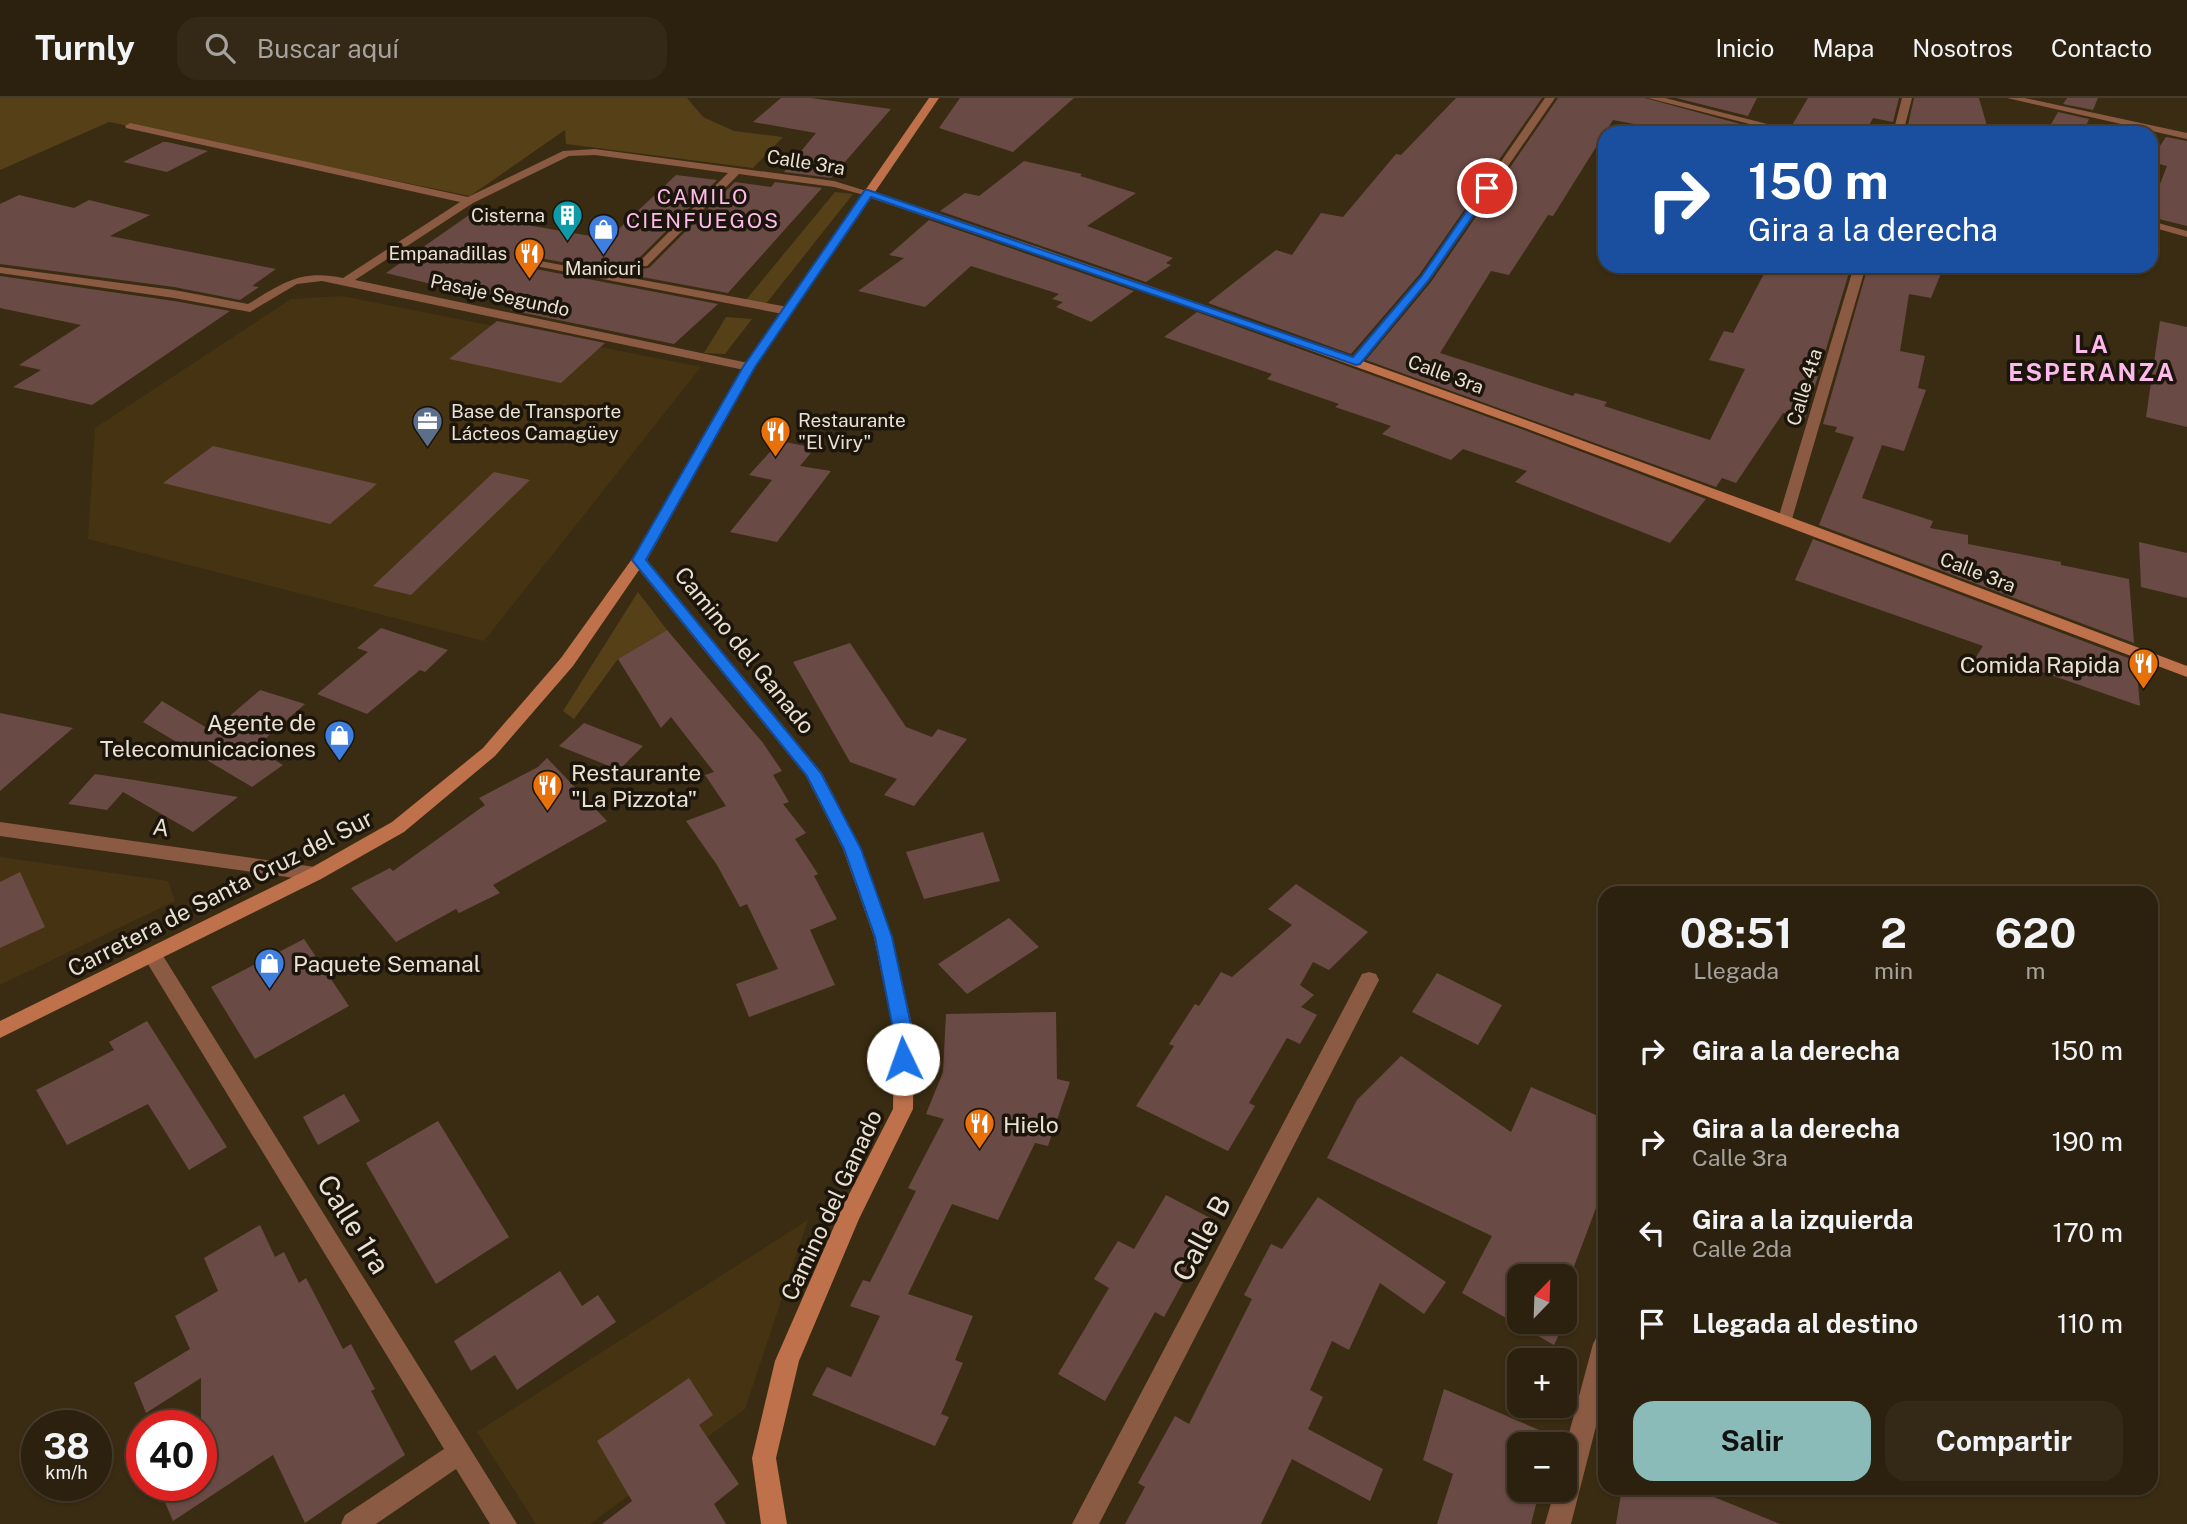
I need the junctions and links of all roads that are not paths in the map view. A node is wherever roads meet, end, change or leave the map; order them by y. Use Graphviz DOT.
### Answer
graph roads {
  1 [pos="934,98"];
  2 [pos="1550,98"];
  3 [pos="1653,98"];
  4 [pos="1907,98"];
  5 [pos="2012,98"];
  6 [pos="130,126"];
  7 [pos="1769,126"];
  8 [pos="1900,126"];
  9 [pos="2141,126"];
  10 [pos="2158,130"];
  11 [pos="2187,136"];
  12 [pos="736,171"];
  13 [pos="868,192"];
  14 [pos="469,201"];
  15 [pos="2158,226"];
  16 [pos="2187,234"];
  17 [pos="524,261"];
  18 [pos="643,264"];
  19 [pos="0,270"];
  20 [pos="1858,273"];
  21 [pos="343,282"];
  22 [pos="788,311"];
  23 [pos="1356,361"];
  24 [pos="749,367"];
  25 [pos="1785,519"];
  26 [pos="639,560"];
  27 [pos="2187,672"];
  28 [pos="0,829"];
  29 [pos="315,874"];
  30 [pos="153,956"];
  31 [pos="1369,980"];
  32 [pos="0,1030"];
  33 [pos="1598,1371"];
  34 [pos="460,1452"];
  35 [pos="354,1524"];
  36 [pos="504,1524"];
  37 [pos="774,1524"];
  38 [pos="1085,1524"];
  39 [pos="1558,1524"];
  1 -- 13 [label="street, Carretera de Santa Cruz del Sur"];
  2 -- 23 [label="street"];
  3 -- 7 [label="street"];
  4 -- 8 [label="street"];
  5 -- 9 [label="street"];
  6 -- 14 [label="street"];
  10 -- 11 [label="street"];
  12 -- 13 [label="street, Calle 3ra"];
  12 -- 14 [label="street, Calle 3ra"];
  12 -- 18 [label="street"];
  13 -- 22 [label="street, Carretera de Santa Cruz del Sur"];
  13 -- 23 [label="street, Calle 3ra"];
  14 -- 21 [label="street, Calle 3ra"];
  15 -- 16 [label="street"];
  17 -- 22 [label="street"];
  19 -- 21 [label="street, Pasaje Segundo"];
  20 -- 25 [label="street, Calle 4ta"];
  21 -- 24 [label="street, Pasaje Segundo"];
  22 -- 24 [label="street, Carretera de Santa Cruz del Sur"];
  23 -- 25 [label="street, Calle 3ra"];
  24 -- 26 [label="street, Carretera de Santa Cruz del Sur"];
  25 -- 27 [label="street, Calle 3ra"];
  26 -- 29 [label="street, Carretera de Santa Cruz del Sur"];
  26 -- 37 [label="street, Camino del Ganado"];
  28 -- 29 [label="street, A"];
  29 -- 30 [label="street, Carretera de Santa Cruz del Sur"];
  30 -- 32 [label="street, Carretera de Santa Cruz del Sur"];
  30 -- 34 [label="street, Calle 1ra"];
  31 -- 38 [label="street, Calle B"];
  33 -- 39 [label="street"];
  34 -- 35 [label="street"];
  34 -- 36 [label="street, Calle 1ra"];
}
